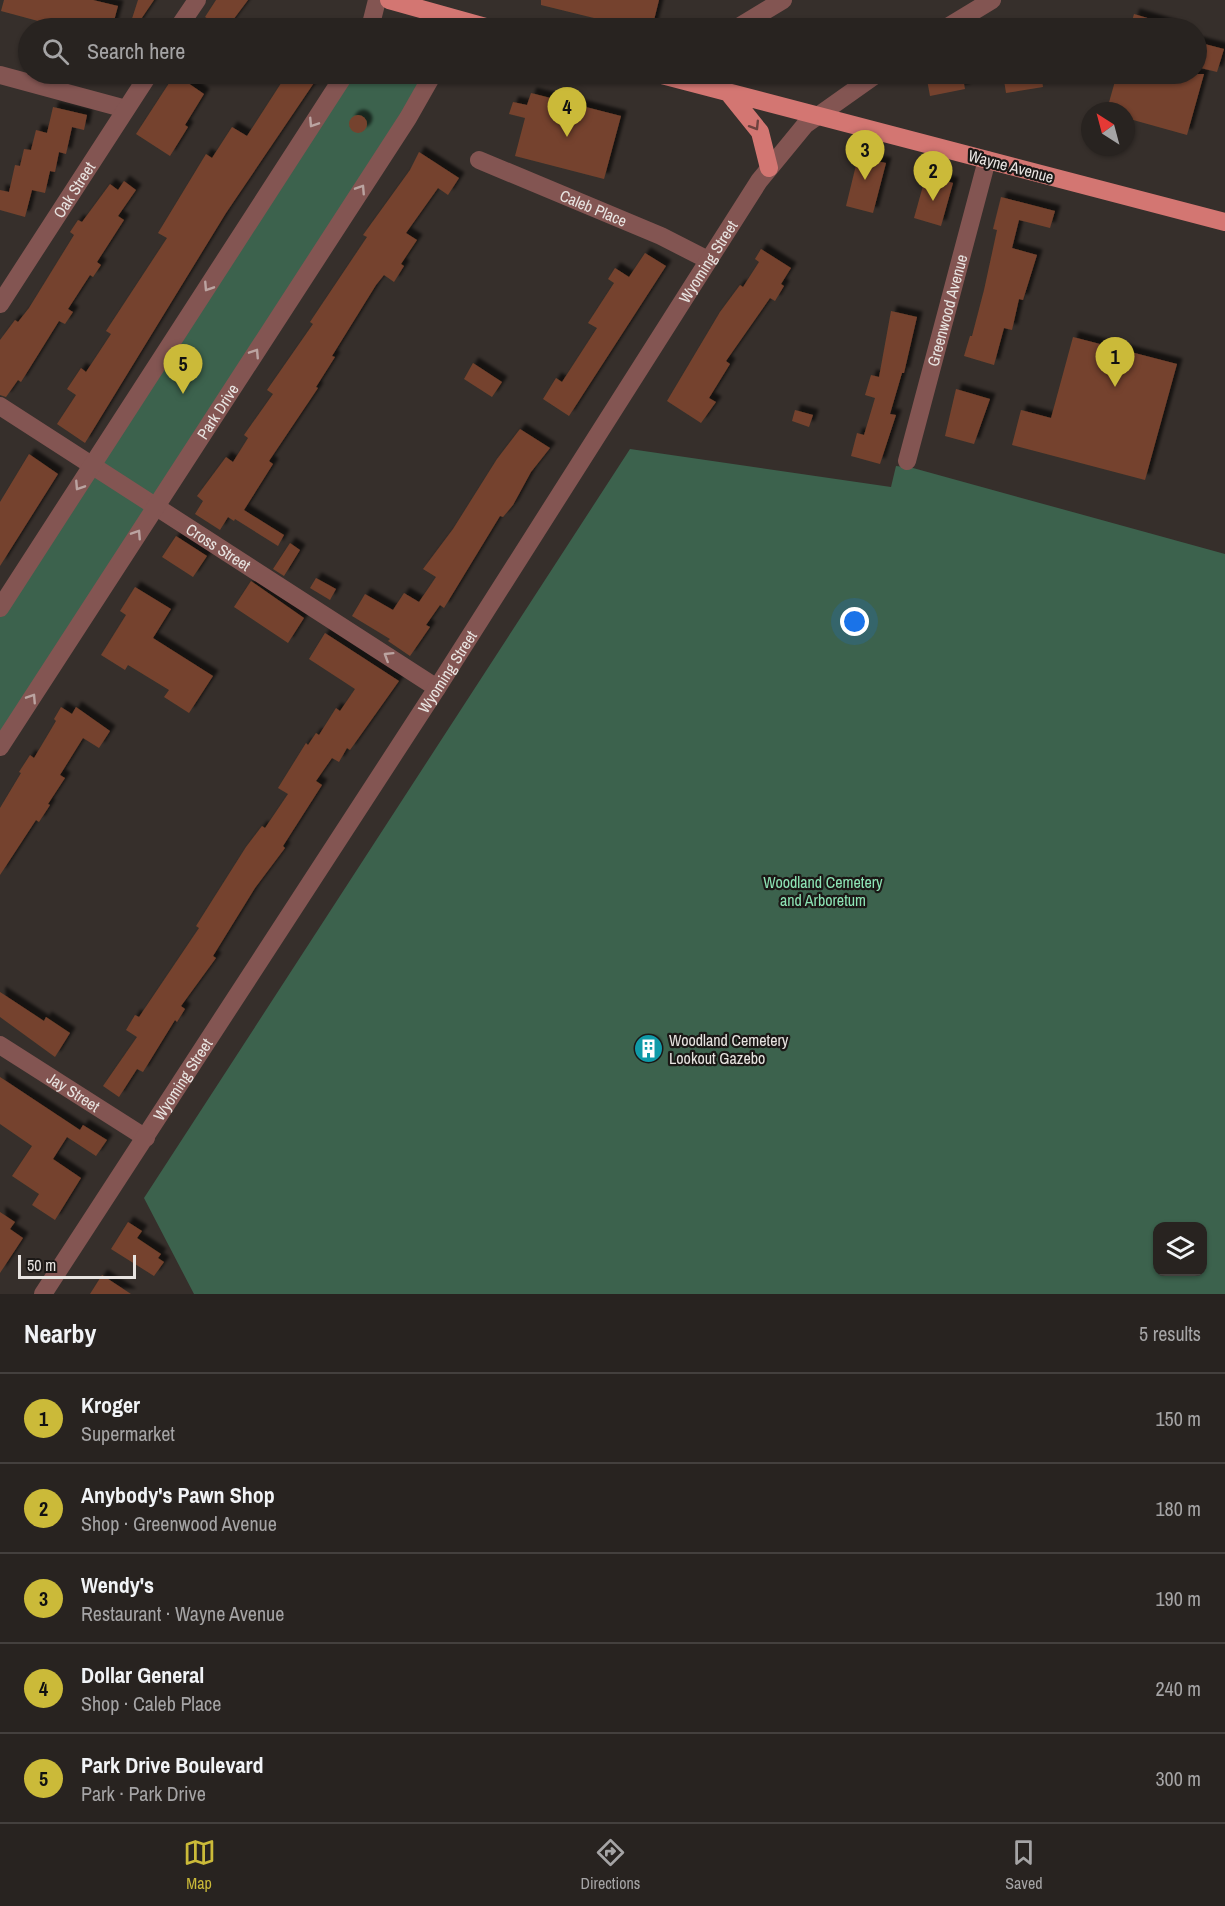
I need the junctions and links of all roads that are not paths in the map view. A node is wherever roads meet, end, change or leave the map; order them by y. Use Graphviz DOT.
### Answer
graph roads {
  1 [pos="197,0"];
  2 [pos="377,0"];
  3 [pos="389,0"];
  4 [pos="783,0"];
  5 [pos="992,0"];
  6 [pos="425,3"];
  7 [pos="185,18"];
  8 [pos="372,18"];
  9 [pos="451,18"];
  10 [pos="753,18"];
  11 [pos="962,18"];
  12 [pos="0,75"];
  13 [pos="18,80"];
  14 [pos="33,84"];
  15 [pos="142,84"];
  16 [pos="339,84"];
  17 [pos="427,84"];
  18 [pos="704,84"];
  19 [pos="862,84"];
  20 [pos="728,91"];
  21 [pos="126,109"];
  22 [pos="818,114"];
  23 [pos="479,160"];
  24 [pos="987,160"];
  25 [pos="769,168"];
  26 [pos="1225,222"];
  27 [pos="708,260"];
  28 [pos="0,304"];
  29 [pos="0,406"];
  30 [pos="907,461"];
  31 [pos="92,465"];
  32 [pos="155,506"];
  33 [pos="0,608"];
  34 [pos="437,688"];
  35 [pos="0,747"];
  36 [pos="0,1046"];
  37 [pos="146,1138"];
  38 [pos="43,1294"];
  1 -- 7 [label="street"];
  2 -- 8 [label="street"];
  3 -- 6 [label="main road"];
  4 -- 10 [label="street"];
  5 -- 11 [label="street"];
  6 -- 9 [label="main road"];
  12 -- 13 [label="street"];
  14 -- 21 [label="street"];
  15 -- 21 [label="street, Oak Street"];
  16 -- 31 [label="street, one-way"];
  32 -- 17 [label="street, Park Drive, one-way"];
  18 -- 20 [label="main road, Wayne Avenue"];
  19 -- 22 [label="street, Wyoming Street"];
  20 -- 22 [label="main road, Wayne Avenue"];
  20 -- 25 [label="main road, one-way"];
  21 -- 28 [label="street, Oak Street"];
  22 -- 24 [label="main road, Wayne Avenue"];
  22 -- 25 [label="street, Wyoming Street"];
  23 -- 27 [label="street, Caleb Place"];
  24 -- 26 [label="main road, Wayne Avenue"];
  24 -- 30 [label="street, Greenwood Avenue"];
  25 -- 27 [label="street, Wyoming Street"];
  27 -- 34 [label="street, Wyoming Street"];
  29 -- 31 [label="street, Cross Street"];
  31 -- 32 [label="street, Cross Street"];
  31 -- 33 [label="street, one-way"];
  34 -- 32 [label="street, Cross Street, one-way"];
  35 -- 32 [label="street, Park Drive, one-way"];
  34 -- 37 [label="street, Wyoming Street"];
  36 -- 37 [label="street, Jay Street"];
  37 -- 38 [label="street, Wyoming Street"];
}
